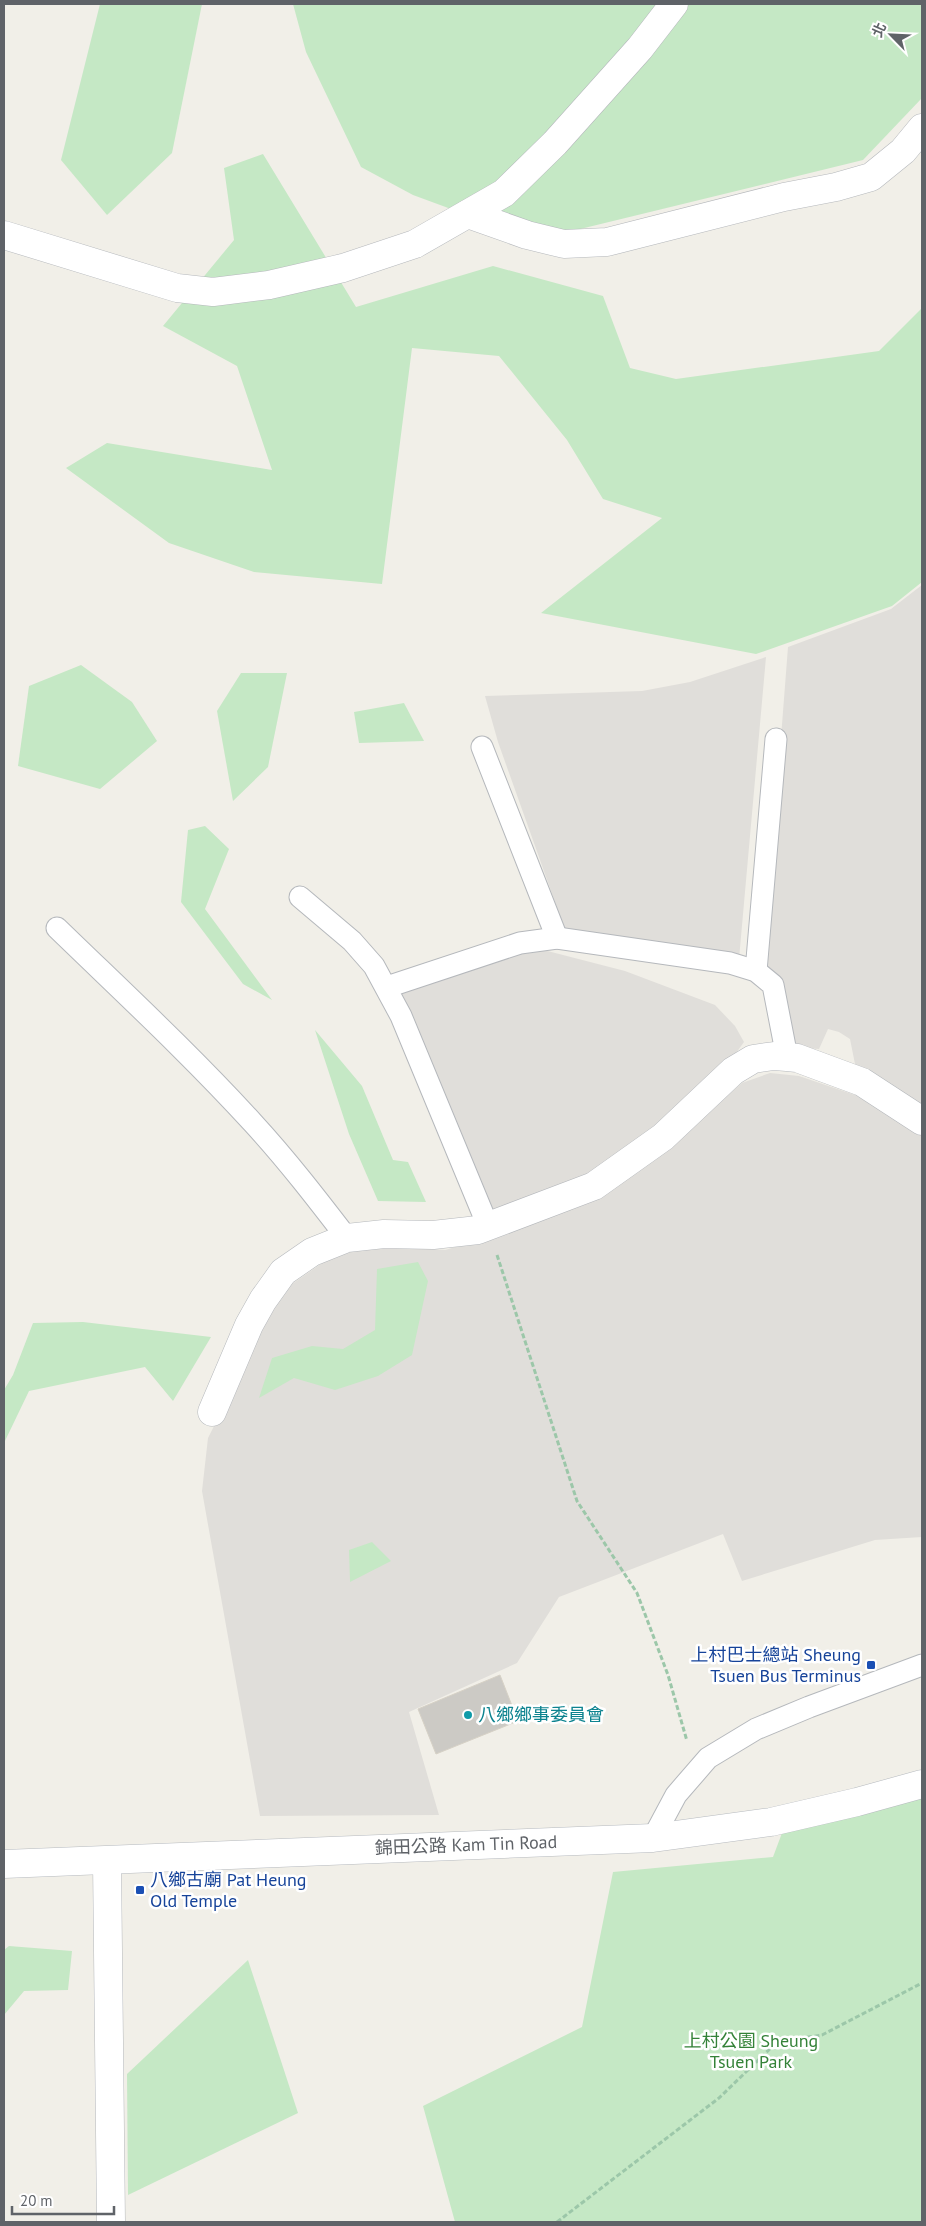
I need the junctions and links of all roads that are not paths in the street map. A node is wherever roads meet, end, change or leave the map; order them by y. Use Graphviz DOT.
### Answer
graph roads {
  1 [pos="674,4"];
  2 [pos="922,128"];
  3 [pos="468,214"];
  4 [pos="4,235"];
  5 [pos="776,739"];
  6 [pos="482,748"];
  7 [pos="300,897"];
  8 [pos="57,928"];
  9 [pos="557,938"];
  10 [pos="756,971"];
  11 [pos="387,987"];
  12 [pos="787,1057"];
  13 [pos="922,1121"];
  14 [pos="488,1226"];
  15 [pos="347,1238"];
  16 [pos="212,1412"];
  17 [pos="922,1665"];
  18 [pos="922,1784"];
  19 [pos="653,1838"];
  20 [pos="107,1861"];
  21 [pos="4,1864"];
  22 [pos="111,2222"];
  1 -- 3 [label="street"];
  2 -- 3 [label="street"];
  3 -- 4 [label="street"];
  5 -- 10 [label="lane"];
  6 -- 9 [label="lane"];
  7 -- 11 [label="lane"];
  8 -- 15 [label="lane"];
  9 -- 10 [label="lane"];
  9 -- 11 [label="lane"];
  10 -- 12 [label="lane"];
  11 -- 14 [label="lane"];
  12 -- 13 [label="street"];
  12 -- 14 [label="street"];
  14 -- 15 [label="street"];
  15 -- 16 [label="street"];
  17 -- 19 [label="lane"];
  18 -- 19 [label="street, 錦田公路 Kam Tin Road"];
  19 -- 20 [label="street, 錦田公路 Kam Tin Road"];
  20 -- 21 [label="street, 錦田公路 Kam Tin Road"];
  20 -- 22 [label="street"];
}
